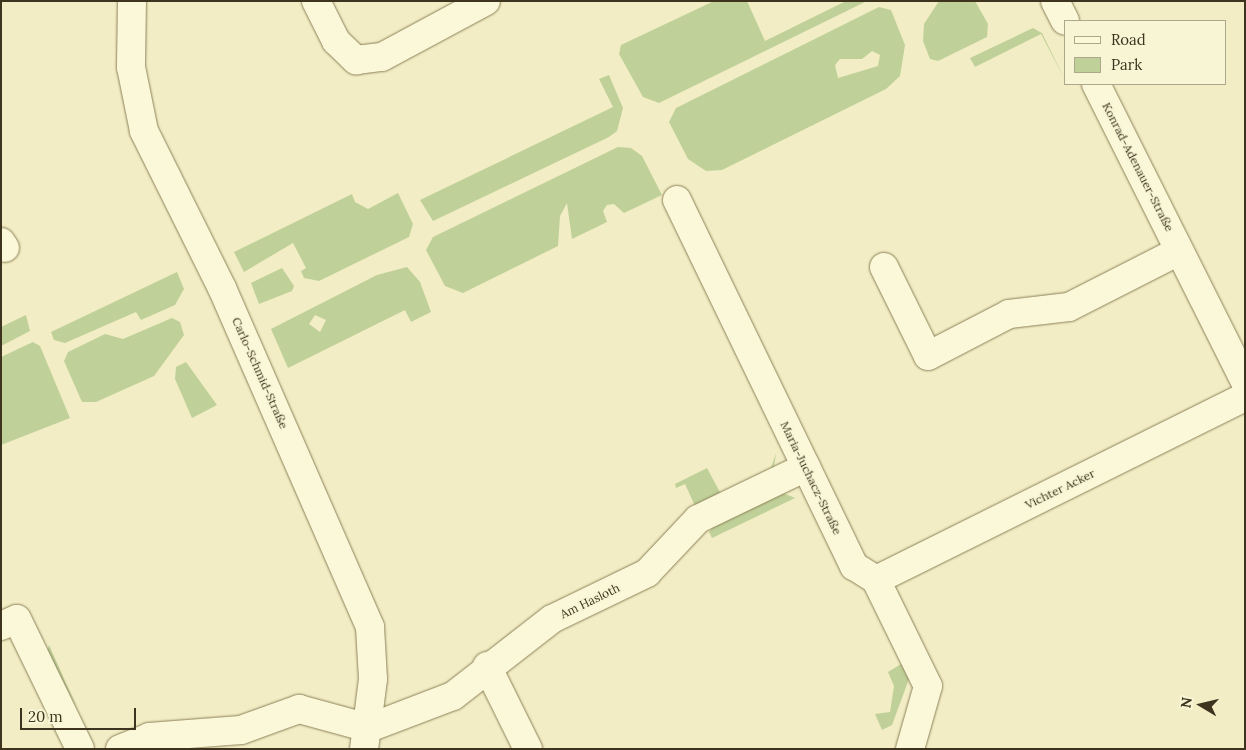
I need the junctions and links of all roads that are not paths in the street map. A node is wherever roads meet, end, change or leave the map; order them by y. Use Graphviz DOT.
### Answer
graph roads {
  1 [pos="132,1"];
  2 [pos="316,1"];
  3 [pos="486,1"];
  4 [pos="1096,85"];
  5 [pos="677,200"];
  6 [pos="1179,250"];
  7 [pos="884,267"];
  8 [pos="1245,381"];
  9 [pos="1245,397"];
  10 [pos="806,467"];
  11 [pos="876,580"];
  12 [pos="1,626"];
  13 [pos="487,666"];
  14 [pos="366,738"];
  15 [pos="80,749"];
  16 [pos="120,749"];
  17 [pos="528,749"];
  18 [pos="910,749"];
  1 -- 14 [label="street, Carlo-Schmid-Straße"];
  2 -- 3 [label="street"];
  4 -- 6 [label="street, Konrad-Adenauer-Straße"];
  5 -- 10 [label="street, Maria-Juchacz-Straße"];
  6 -- 7 [label="street"];
  6 -- 8 [label="street, Konrad-Adenauer-Straße"];
  9 -- 11 [label="street, Vichter Acker"];
  10 -- 11 [label="street, Maria-Juchacz-Straße"];
  10 -- 13 [label="street, Am Hasloth"];
  11 -- 18 [label="street"];
  12 -- 15 [label="street"];
  13 -- 14 [label="street, Am Hasloth"];
  13 -- 17 [label="street"];
  14 -- 16 [label="street"];
}
